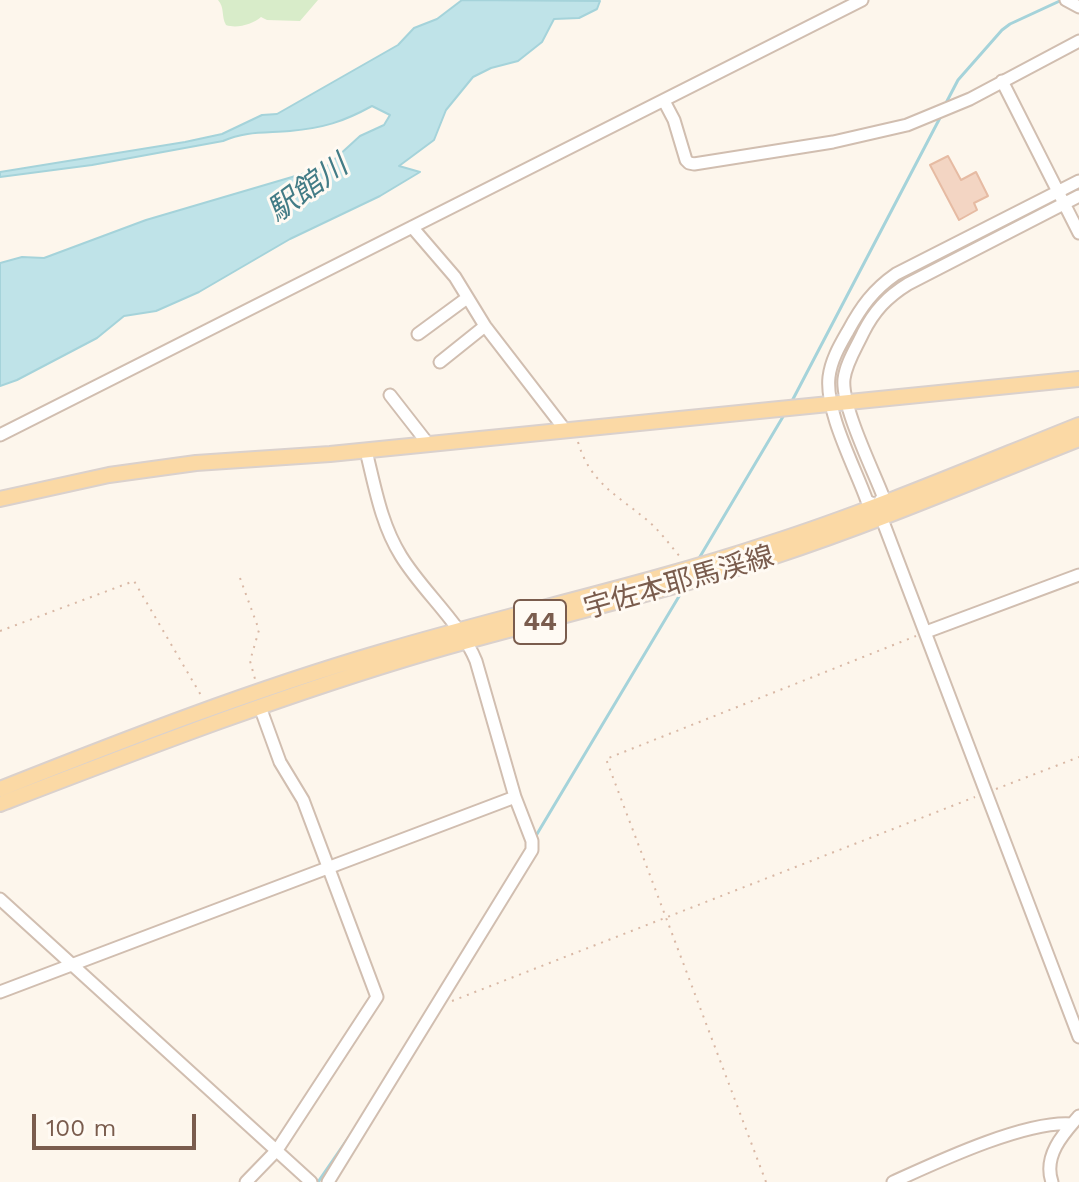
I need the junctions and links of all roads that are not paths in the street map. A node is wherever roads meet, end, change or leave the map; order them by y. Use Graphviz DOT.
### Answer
graph roads {
  1 [pos="862,0"];
  2 [pos="1066,0"];
  3 [pos="1079,7"];
  4 [pos="1079,41"];
  5 [pos="1002,81"];
  6 [pos="664,101"];
  7 [pos="1079,181"];
  8 [pos="1057,192"];
  9 [pos="1079,196"];
  10 [pos="1064,204"];
  11 [pos="412,227"];
  12 [pos="1079,233"];
  13 [pos="467,298"];
  14 [pos="485,326"];
  15 [pos="418,334"];
  16 [pos="440,362"];
  17 [pos="1079,379"];
  18 [pos="390,395"];
  19 [pos="847,402"];
  20 [pos="832,404"];
  21 [pos="1079,425"];
  22 [pos="570,431"];
  23 [pos="0,435"];
  24 [pos="1079,439"];
  25 [pos="429,445"];
  26 [pos="366,451"];
  27 [pos="0,499"];
  28 [pos="880,512"];
  29 [pos="1079,575"];
  30 [pos="926,632"];
  31 [pos="461,637"];
  32 [pos="260,699"];
  33 [pos="0,789"];
  34 [pos="515,797"];
  35 [pos="0,804"];
  36 [pos="329,867"];
  37 [pos="0,899"];
  38 [pos="72,965"];
  39 [pos="0,992"];
  40 [pos="1079,1037"];
  41 [pos="1076,1120"];
  42 [pos="277,1150"];
  43 [pos="246,1182"];
  44 [pos="311,1182"];
  45 [pos="328,1182"];
  46 [pos="893,1182"];
  47 [pos="1052,1182"];
  1 -- 6 [label="street"];
  2 -- 3 [label="street"];
  4 -- 5 [label="street"];
  5 -- 6 [label="street"];
  5 -- 8 [label="street"];
  6 -- 11 [label="street"];
  7 -- 8 [label="street"];
  8 -- 10 [label="street"];
  8 -- 20 [label="street"];
  9 -- 10 [label="street"];
  10 -- 12 [label="street"];
  10 -- 19 [label="street"];
  11 -- 13 [label="street"];
  11 -- 23 [label="street"];
  13 -- 14 [label="street"];
  13 -- 15 [label="street"];
  14 -- 16 [label="street"];
  14 -- 22 [label="street"];
  17 -- 19 [label="main road"];
  18 -- 25 [label="street"];
  19 -- 20 [label="main road"];
  19 -- 28 [label="street"];
  20 -- 22 [label="main road"];
  20 -- 28 [label="street"];
  21 -- 28 [label="main road, 宇佐本耶馬渓線 / 44"];
  22 -- 25 [label="main road"];
  24 -- 28 [label="main road, 宇佐本耶馬渓線 / 44"];
  25 -- 26 [label="main road"];
  26 -- 27 [label="main road"];
  26 -- 31 [label="street"];
  28 -- 30 [label="street"];
  28 -- 31 [label="main road, 宇佐本耶馬渓線 / 44"];
  28 -- 31 [label="main road, 宇佐本耶馬渓線 / 44"];
  29 -- 30 [label="street"];
  30 -- 40 [label="street"];
  31 -- 32 [label="main road, 宇佐本耶馬渓線 / 44"];
  31 -- 34 [label="street"];
  32 -- 33 [label="main road, 宇佐本耶馬渓線 / 44"];
  32 -- 35 [label="main road, 宇佐本耶馬渓線 / 44"];
  32 -- 36 [label="street"];
  34 -- 36 [label="street"];
  34 -- 45 [label="street"];
  36 -- 38 [label="street"];
  36 -- 42 [label="street"];
  37 -- 38 [label="street"];
  38 -- 39 [label="street"];
  38 -- 42 [label="street"];
  41 -- 46 [label="street"];
  41 -- 47 [label="street"];
  42 -- 43 [label="street"];
  42 -- 44 [label="street"];
}
